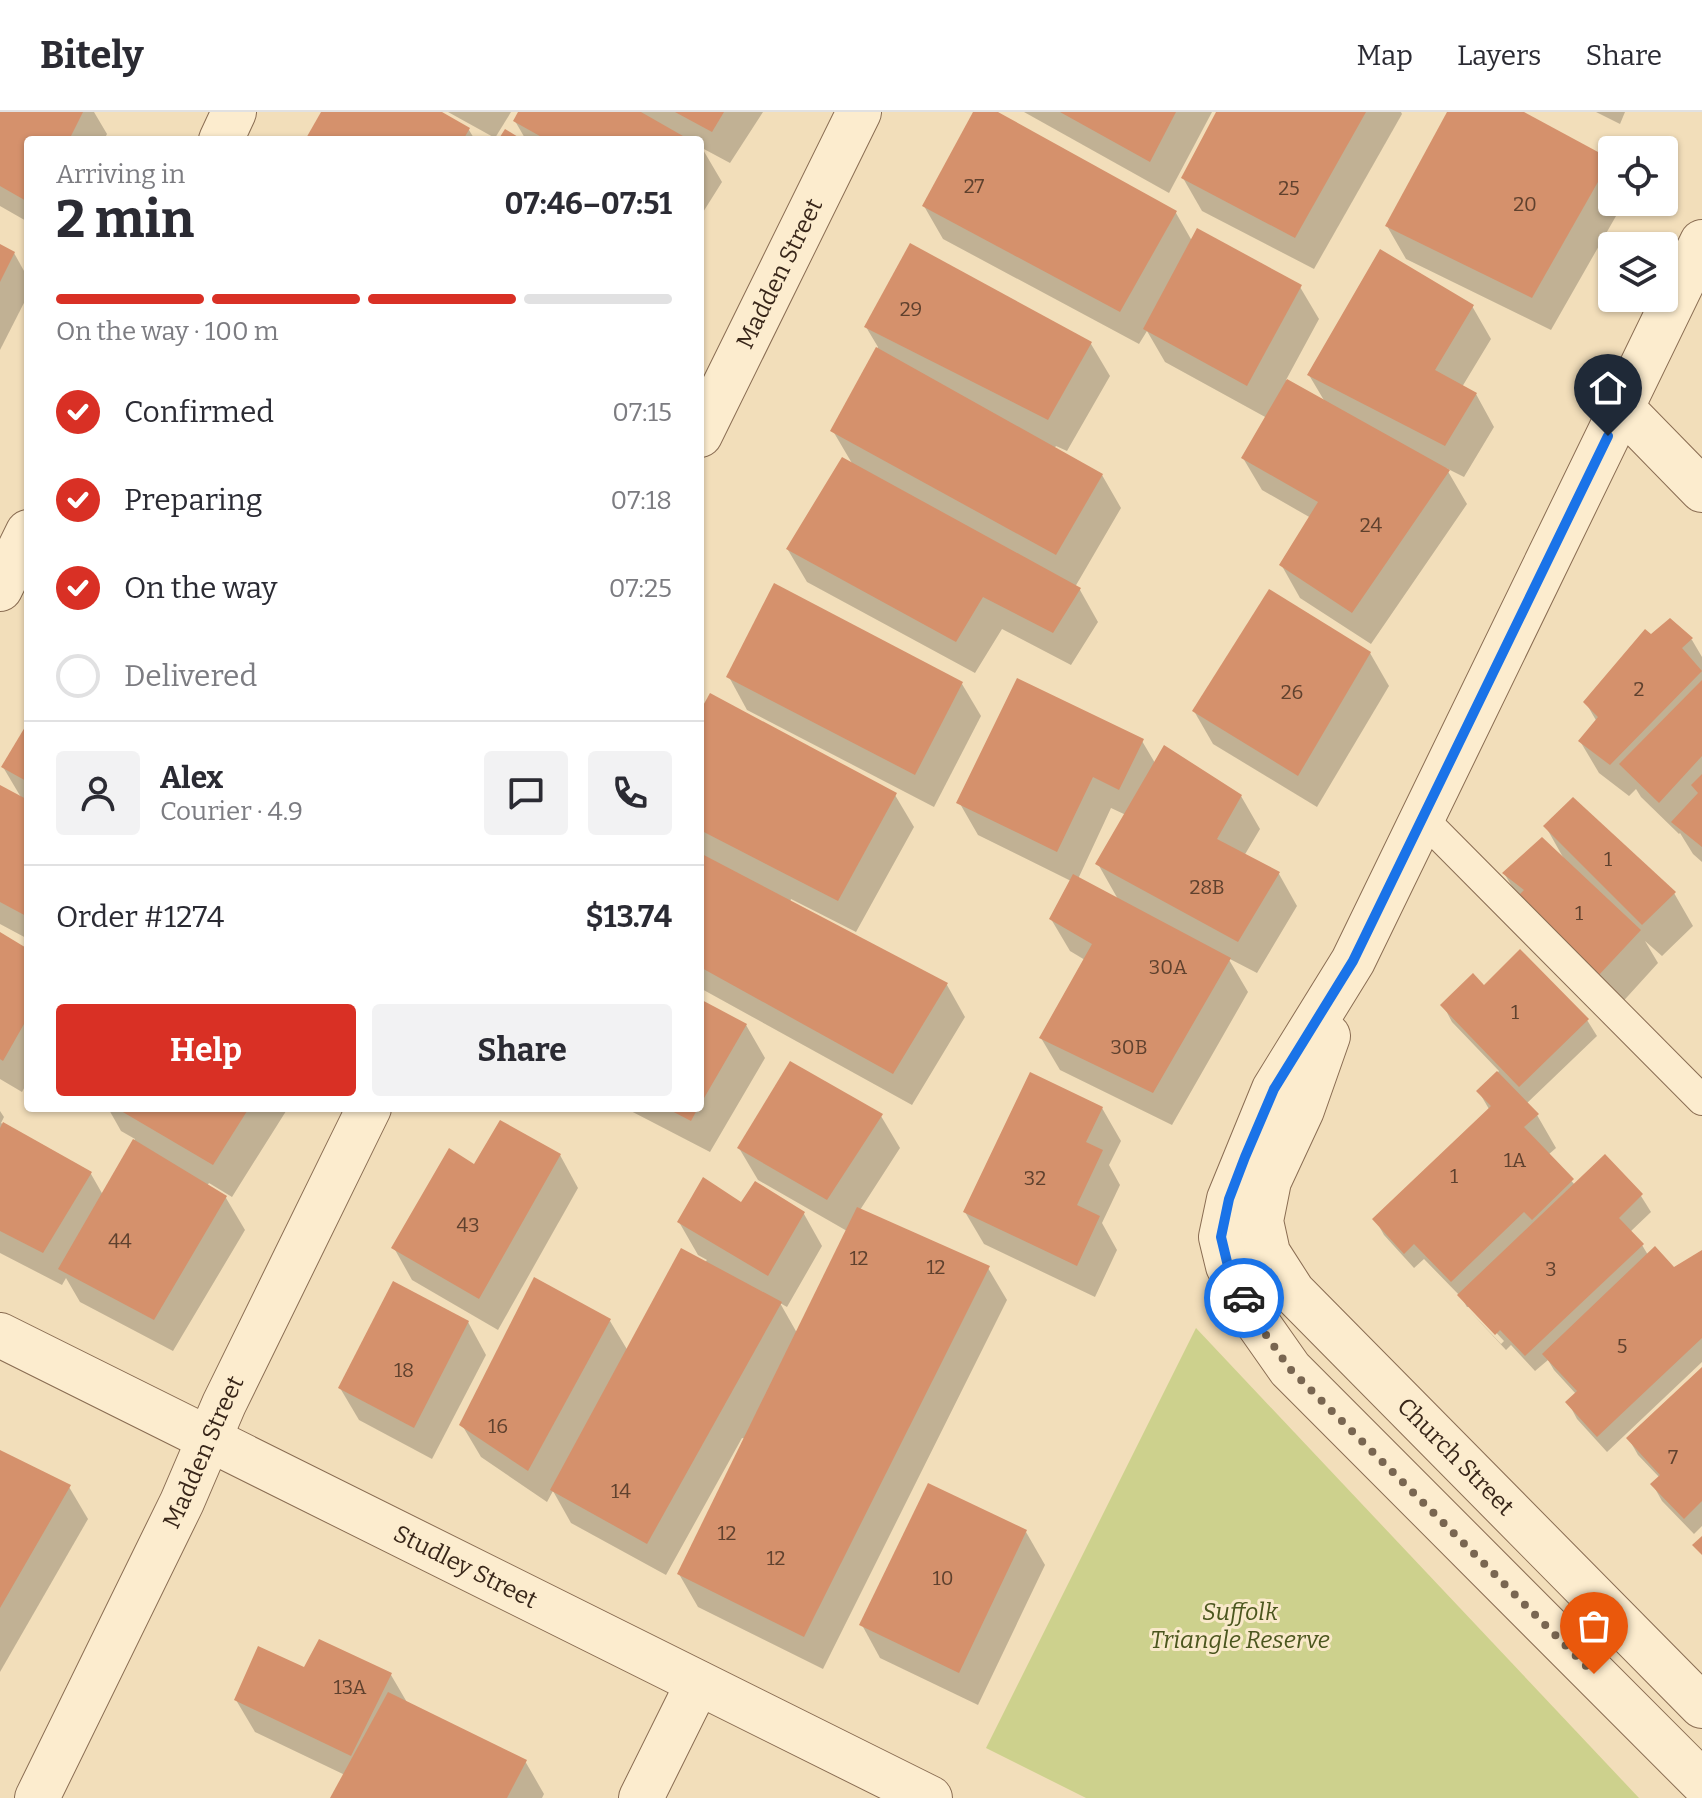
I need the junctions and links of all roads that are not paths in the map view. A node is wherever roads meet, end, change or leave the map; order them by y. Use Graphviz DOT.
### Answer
graph roads {
  1 [pos="234,112"];
  2 [pos="859,112"];
  3 [pos="223,136"];
  4 [pos="1702,242"];
  5 [pos="1622,408"];
  6 [pos="704,427"];
  7 [pos="1702,490"];
  8 [pos="24,540"];
  9 [pos="0,589"];
  10 [pos="1422,818"];
  11 [pos="1702,1100"];
  12 [pos="367,1112"];
  13 [pos="1257,1169"];
  14 [pos="0,1335"];
  15 [pos="210,1440"];
  16 [pos="698,1683"];
  17 [pos="1702,1706"];
  18 [pos="1702,1782"];
  19 [pos="37,1798"];
  20 [pos="641,1798"];
  21 [pos="930,1798"];
  1 -- 3 [label="street"];
  2 -- 6 [label="street, Madden Street"];
  4 -- 5 [label="street"];
  5 -- 7 [label="street"];
  5 -- 10 [label="street"];
  8 -- 9 [label="street"];
  10 -- 11 [label="lane"];
  10 -- 13 [label="street"];
  12 -- 15 [label="street, Madden Street"];
  13 -- 17 [label="street, Church Street"];
  13 -- 18 [label="street"];
  14 -- 15 [label="street, Studley Street"];
  15 -- 16 [label="street, Studley Street"];
  15 -- 19 [label="street, Madden Street"];
  16 -- 20 [label="street"];
  16 -- 21 [label="street, Studley Street"];
}
